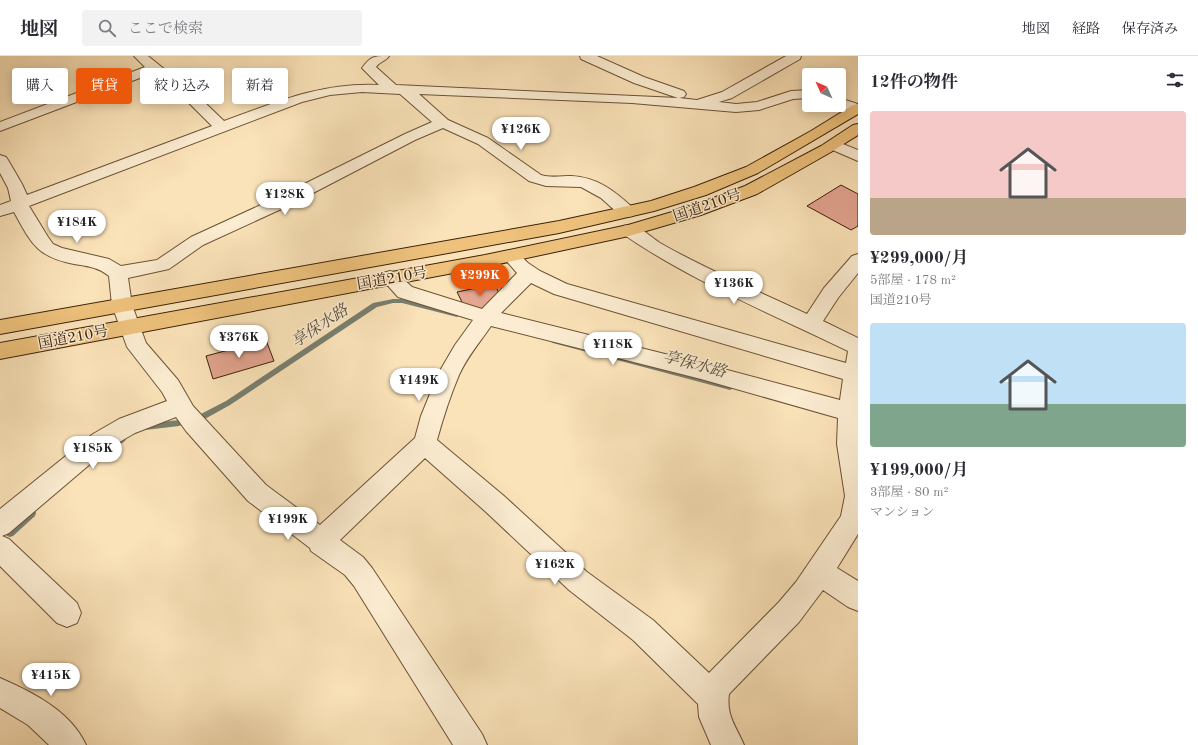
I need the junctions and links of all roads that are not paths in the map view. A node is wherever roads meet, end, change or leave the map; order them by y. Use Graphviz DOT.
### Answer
graph roads {
  1 [pos="140,56"];
  2 [pos="586,56"];
  3 [pos="795,56"];
  4 [pos="373,58"];
  5 [pos="154,68"];
  6 [pos="140,73"];
  7 [pos="398,90"];
  8 [pos="802,94"];
  9 [pos="704,103"];
  10 [pos="197,104"];
  11 [pos="846,105"];
  12 [pos="858,109"];
  13 [pos="443,123"];
  14 [pos="0,127"];
  15 [pos="222,127"];
  16 [pos="858,128"];
  17 [pos="832,144"];
  18 [pos="858,156"];
  19 [pos="0,160"];
  20 [pos="20,204"];
  21 [pos="0,211"];
  22 [pos="628,221"];
  23 [pos="511,256"];
  24 [pos="858,260"];
  25 [pos="118,273"];
  26 [pos="528,274"];
  27 [pos="390,278"];
  28 [pos="125,316"];
  29 [pos="486,317"];
  30 [pos="810,324"];
  31 [pos="0,326"];
  32 [pos="858,347"];
  33 [pos="0,351"];
  34 [pos="856,363"];
  35 [pos="181,405"];
  36 [pos="853,414"];
  37 [pos="425,443"];
  38 [pos="0,525"];
  39 [pos="320,542"];
  40 [pos="0,548"];
  41 [pos="820,572"];
  42 [pos="858,597"];
  43 [pos="67,613"];
  44 [pos="0,693"];
  45 [pos="713,698"];
  46 [pos="70,745"];
  47 [pos="471,745"];
  48 [pos="728,745"];
  1 -- 5 [label="street"];
  2 -- 9 [label="street"];
  3 -- 9 [label="street"];
  4 -- 7 [label="street"];
  6 -- 14 [label="street"];
  7 -- 9 [label="street"];
  7 -- 13 [label="street"];
  7 -- 15 [label="street"];
  8 -- 9 [label="street"];
  10 -- 15 [label="street"];
  11 -- 12 [label="street"];
  12 -- 22 [label="highway, 国道210号"];
  13 -- 22 [label="street"];
  13 -- 25 [label="street"];
  15 -- 20 [label="street"];
  16 -- 17 [label="highway, 国道210号"];
  17 -- 18 [label="street"];
  17 -- 22 [label="highway, 国道210号"];
  19 -- 20 [label="street"];
  20 -- 21 [label="street"];
  20 -- 25 [label="street"];
  22 -- 23 [label="highway, 国道210号"];
  22 -- 28 [label="highway, 国道210号"];
  22 -- 30 [label="street"];
  23 -- 26 [label="street"];
  23 -- 27 [label="highway, 国道210号"];
  24 -- 30 [label="street"];
  25 -- 28 [label="street"];
  26 -- 29 [label="street"];
  26 -- 34 [label="street"];
  27 -- 28 [label="highway, 国道210号"];
  27 -- 29 [label="street"];
  28 -- 31 [label="highway, 国道210号"];
  28 -- 33 [label="highway, 国道210号"];
  28 -- 35 [label="street"];
  29 -- 36 [label="street"];
  29 -- 37 [label="street"];
  30 -- 32 [label="street"];
  34 -- 36 [label="street"];
  35 -- 38 [label="street"];
  35 -- 39 [label="street"];
  36 -- 41 [label="street"];
  37 -- 39 [label="street"];
  37 -- 45 [label="street"];
  39 -- 47 [label="street"];
  40 -- 43 [label="street"];
  41 -- 42 [label="street"];
  41 -- 45 [label="street"];
  44 -- 46 [label="street"];
  45 -- 48 [label="street"];
}
